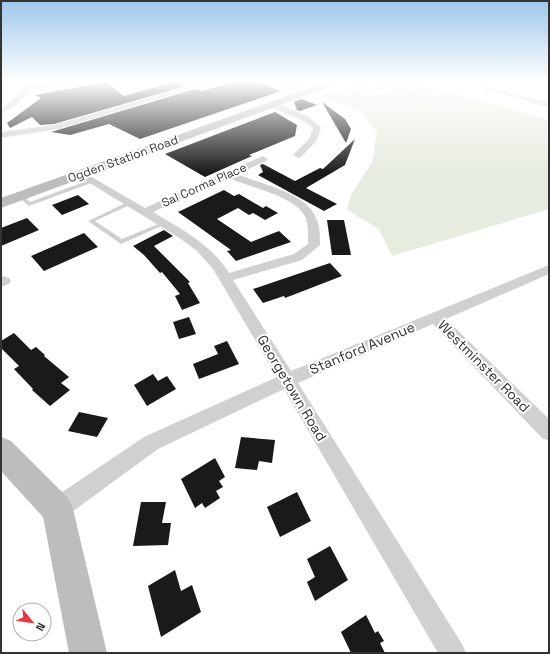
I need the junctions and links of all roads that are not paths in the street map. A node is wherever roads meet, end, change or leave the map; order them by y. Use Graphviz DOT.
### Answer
graph roads {
  1 [pos="104,113"];
  2 [pos="251,113"];
  3 [pos="291,113"];
  4 [pos="1,135"];
  5 [pos="298,154"];
  6 [pos="263,159"];
  7 [pos="228,174"];
  8 [pos="86,178"];
  9 [pos="1,203"];
  10 [pos="130,203"];
  11 [pos="145,212"];
  12 [pos="165,223"];
  13 [pos="549,270"];
  14 [pos="225,278"];
  15 [pos="435,317"];
  16 [pos="289,380"];
  17 [pos="549,432"];
  18 [pos="1,451"];
  19 [pos="57,509"];
  20 [pos="88,653"];
  21 [pos="453,653"];
  1 -- 4 [label="street"];
  2 -- 8 [label="street, Ogden Station Road"];
  3 -- 5 [label="street"];
  6 -- 7 [label="street, Sal Corma Place"];
  7 -- 11 [label="street, Sal Corma Place"];
  7 -- 14 [label="street"];
  8 -- 9 [label="street, Ogden Station Road"];
  8 -- 10 [label="street, Georgetown Road"];
  10 -- 11 [label="street, Georgetown Road"];
  10 -- 12 [label="lane"];
  11 -- 12 [label="street, Georgetown Road"];
  12 -- 14 [label="street, Georgetown Road"];
  13 -- 15 [label="street, Stanford Avenue"];
  14 -- 16 [label="street, Georgetown Road"];
  15 -- 16 [label="street, Stanford Avenue"];
  15 -- 17 [label="street, Westminster Road"];
  16 -- 19 [label="street, Stanford Avenue"];
  16 -- 21 [label="street, Georgetown Road"];
  18 -- 19 [label="street"];
  19 -- 20 [label="street"];
}
